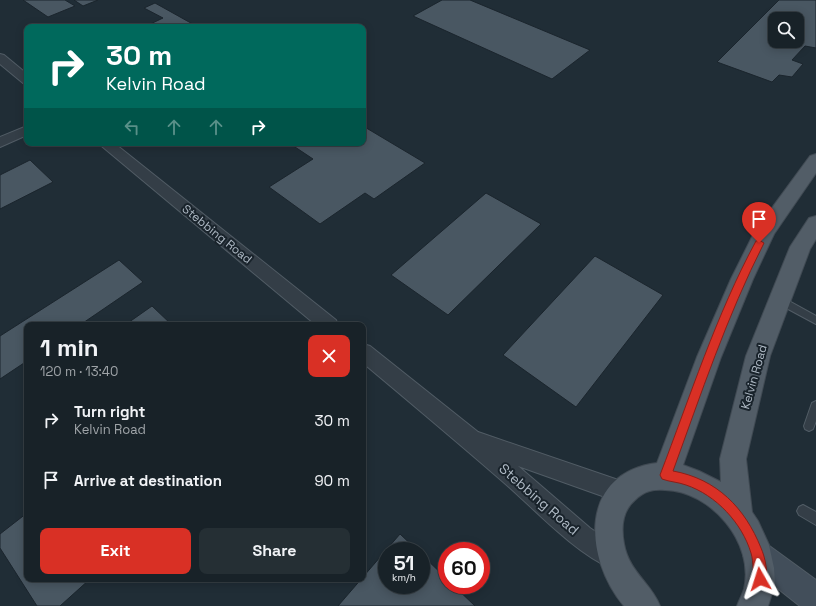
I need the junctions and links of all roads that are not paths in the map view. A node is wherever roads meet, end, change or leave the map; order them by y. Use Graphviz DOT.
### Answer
graph roads {
  1 [pos="0,58"];
  2 [pos="24,78"];
  3 [pos="24,131"];
  4 [pos="0,142"];
  5 [pos="109,146"];
  6 [pos="816,160"];
  7 [pos="814,230"];
  8 [pos="780,300"];
  9 [pos="816,320"];
  10 [pos="325,322"];
  11 [pos="366,354"];
  12 [pos="816,406"];
  13 [pos="809,426"];
  14 [pos="470,439"];
  15 [pos="666,475"];
  16 [pos="622,492"];
  17 [pos="803,511"];
  18 [pos="738,516"];
  19 [pos="816,519"];
  20 [pos="758,555"];
  21 [pos="611,556"];
  22 [pos="816,600"];
  23 [pos="640,604"];
  24 [pos="752,606"];
  1 -- 2 [label="street"];
  3 -- 4 [label="street"];
  5 -- 10 [label="street, Stebbing Road"];
  6 -- 15 [label="main road"];
  7 -- 8 [label="main road, Kelvin Road"];
  8 -- 9 [label="lane"];
  8 -- 18 [label="main road, Kelvin Road"];
  11 -- 14 [label="street, Stebbing Road"];
  12 -- 13 [label="lane"];
  14 -- 16 [label="street, Stebbing Road"];
  14 -- 21 [label="street, Stebbing Road"];
  15 -- 16 [label="main road"];
  15 -- 18 [label="main road"];
  16 -- 21 [label="main road"];
  17 -- 19 [label="lane"];
  18 -- 20 [label="main road"];
  20 -- 22 [label="main road"];
  20 -- 24 [label="main road"];
  21 -- 23 [label="main road"];
}
